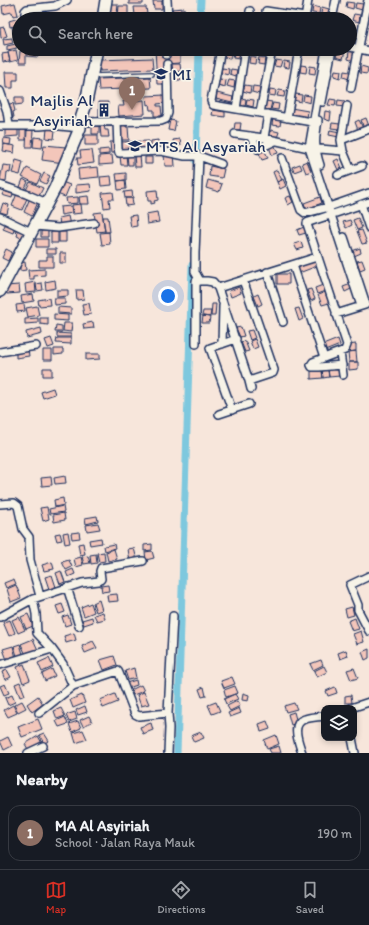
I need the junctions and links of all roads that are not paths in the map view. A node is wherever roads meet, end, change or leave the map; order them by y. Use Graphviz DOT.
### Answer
graph roads {
  1 [pos="66,0"];
  2 [pos="106,0"];
  3 [pos="167,0"];
  4 [pos="308,0"];
  5 [pos="336,0"];
  6 [pos="340,0"];
  7 [pos="368,0"];
  8 [pos="266,11"];
  9 [pos="25,12"];
  10 [pos="104,12"];
  11 [pos="168,12"];
  12 [pos="272,12"];
  13 [pos="306,12"];
  14 [pos="333,12"];
  15 [pos="338,12"];
  16 [pos="359,49"];
  17 [pos="369,51"];
  18 [pos="95,56"];
  19 [pos="220,56"];
  20 [pos="244,56"];
  21 [pos="271,56"];
  22 [pos="299,56"];
  23 [pos="325,56"];
  24 [pos="330,56"];
  25 [pos="166,64"];
  26 [pos="152,74"];
  27 [pos="91,76"];
  28 [pos="351,88"];
  29 [pos="0,91"];
  30 [pos="347,106"];
  31 [pos="236,109"];
  32 [pos="260,113"];
  33 [pos="268,114"];
  34 [pos="287,118"];
  35 [pos="116,121"];
  36 [pos="315,122"];
  37 [pos="9,125"];
  38 [pos="80,125"];
  39 [pos="0,126"];
  40 [pos="369,129"];
  41 [pos="235,134"];
  42 [pos="250,136"];
  43 [pos="264,138"];
  44 [pos="342,140"];
  45 [pos="275,141"];
  46 [pos="312,149"];
  47 [pos="343,151"];
  48 [pos="198,156"];
  49 [pos="282,158"];
  50 [pos="221,164"];
  51 [pos="362,166"];
  52 [pos="351,170"];
  53 [pos="338,175"];
  54 [pos="0,185"];
  55 [pos="369,193"];
  56 [pos="369,202"];
  57 [pos="46,203"];
  58 [pos="361,204"];
  59 [pos="332,210"];
  60 [pos="0,216"];
  61 [pos="94,223"];
  62 [pos="369,228"];
  63 [pos="33,229"];
  64 [pos="317,256"];
  65 [pos="292,265"];
  66 [pos="267,272"];
  67 [pos="243,280"];
  68 [pos="200,281"];
  69 [pos="218,288"];
  70 [pos="0,291"];
  71 [pos="223,300"];
  72 [pos="365,305"];
  73 [pos="336,314"];
  74 [pos="283,322"];
  75 [pos="236,339"];
  76 [pos="196,344"];
  77 [pos="222,344"];
  78 [pos="36,346"];
  79 [pos="0,352"];
  80 [pos="340,352"];
  81 [pos="324,358"];
  82 [pos="342,365"];
  83 [pos="343,375"];
  84 [pos="249,381"];
  85 [pos="251,389"];
  86 [pos="249,404"];
  87 [pos="232,410"];
  88 [pos="220,414"];
  89 [pos="0,504"];
  90 [pos="143,561"];
  91 [pos="369,576"];
  92 [pos="67,588"];
  93 [pos="40,596"];
  94 [pos="33,599"];
  95 [pos="173,616"];
  96 [pos="0,617"];
  97 [pos="79,626"];
  98 [pos="369,631"];
  99 [pos="52,650"];
  100 [pos="0,665"];
  101 [pos="74,686"];
  102 [pos="369,702"];
  103 [pos="357,706"];
  104 [pos="39,713"];
  105 [pos="168,713"];
  106 [pos="321,716"];
  107 [pos="353,741"];
  108 [pos="43,746"];
  109 [pos="28,753"];
  110 [pos="168,753"];
  111 [pos="301,753"];
  112 [pos="355,753"];
  1 -- 9 [label="street"];
  2 -- 10 [label="main road"];
  3 -- 11 [label="street"];
  4 -- 13 [label="street"];
  5 -- 14 [label="street"];
  6 -- 15 [label="street"];
  7 -- 16 [label="street"];
  8 -- 12 [label="street"];
  16 -- 17 [label="street"];
  16 -- 28 [label="street"];
  18 -- 27 [label="main road"];
  19 -- 31 [label="street"];
  20 -- 31 [label="street"];
  21 -- 32 [label="street"];
  22 -- 34 [label="street"];
  23 -- 36 [label="street"];
  24 -- 36 [label="street"];
  25 -- 35 [label="street"];
  26 -- 27 [label="lane"];
  27 -- 38 [label="main road"];
  29 -- 37 [label="street"];
  30 -- 44 [label="street"];
  31 -- 32 [label="street"];
  32 -- 33 [label="street"];
  33 -- 34 [label="street"];
  33 -- 43 [label="street"];
  34 -- 36 [label="street"];
  35 -- 38 [label="street"];
  35 -- 48 [label="street"];
  36 -- 46 [label="street"];
  37 -- 38 [label="street"];
  37 -- 39 [label="street"];
  38 -- 57 [label="main road"];
  40 -- 44 [label="street"];
  41 -- 42 [label="street"];
  42 -- 43 [label="street"];
  42 -- 45 [label="street"];
  43 -- 45 [label="street"];
  44 -- 47 [label="street"];
  45 -- 46 [label="street"];
  46 -- 47 [label="street"];
  46 -- 59 [label="street"];
  47 -- 52 [label="street"];
  48 -- 50 [label="street"];
  48 -- 68 [label="street"];
  49 -- 59 [label="street"];
  51 -- 52 [label="street"];
  52 -- 53 [label="street"];
  54 -- 57 [label="street"];
  55 -- 59 [label="street"];
  56 -- 58 [label="street"];
  57 -- 63 [label="main road"];
  58 -- 59 [label="street"];
  58 -- 62 [label="street"];
  59 -- 64 [label="street"];
  59 -- 72 [label="street"];
  60 -- 63 [label="street"];
  61 -- 63 [label="street"];
  63 -- 70 [label="main road"];
  64 -- 65 [label="street"];
  64 -- 73 [label="street"];
  65 -- 66 [label="street"];
  65 -- 81 [label="street"];
  66 -- 67 [label="street"];
  66 -- 74 [label="street"];
  67 -- 69 [label="street"];
  67 -- 84 [label="street"];
  68 -- 69 [label="street"];
  68 -- 76 [label="street"];
  69 -- 71 [label="street"];
  71 -- 75 [label="street"];
  71 -- 77 [label="street"];
  72 -- 73 [label="street"];
  73 -- 80 [label="street"];
  75 -- 77 [label="street"];
  75 -- 84 [label="street"];
  77 -- 87 [label="street"];
  78 -- 79 [label="street"];
  80 -- 81 [label="street"];
  80 -- 82 [label="street"];
  81 -- 82 [label="street"];
  82 -- 83 [label="street"];
  84 -- 85 [label="street"];
  86 -- 87 [label="street"];
  87 -- 88 [label="street"];
  89 -- 93 [label="street"];
  90 -- 92 [label="street"];
  91 -- 98 [label="street"];
  92 -- 93 [label="street"];
  92 -- 97 [label="street"];
  93 -- 94 [label="street"];
  94 -- 96 [label="street"];
  94 -- 99 [label="street"];
  95 -- 105 [label="street"];
  99 -- 100 [label="street"];
  99 -- 101 [label="street"];
  101 -- 104 [label="street"];
  101 -- 105 [label="street"];
  102 -- 103 [label="street"];
  105 -- 110 [label="street"];
  106 -- 111 [label="street"];
  107 -- 112 [label="street"];
  108 -- 109 [label="street"];
}
